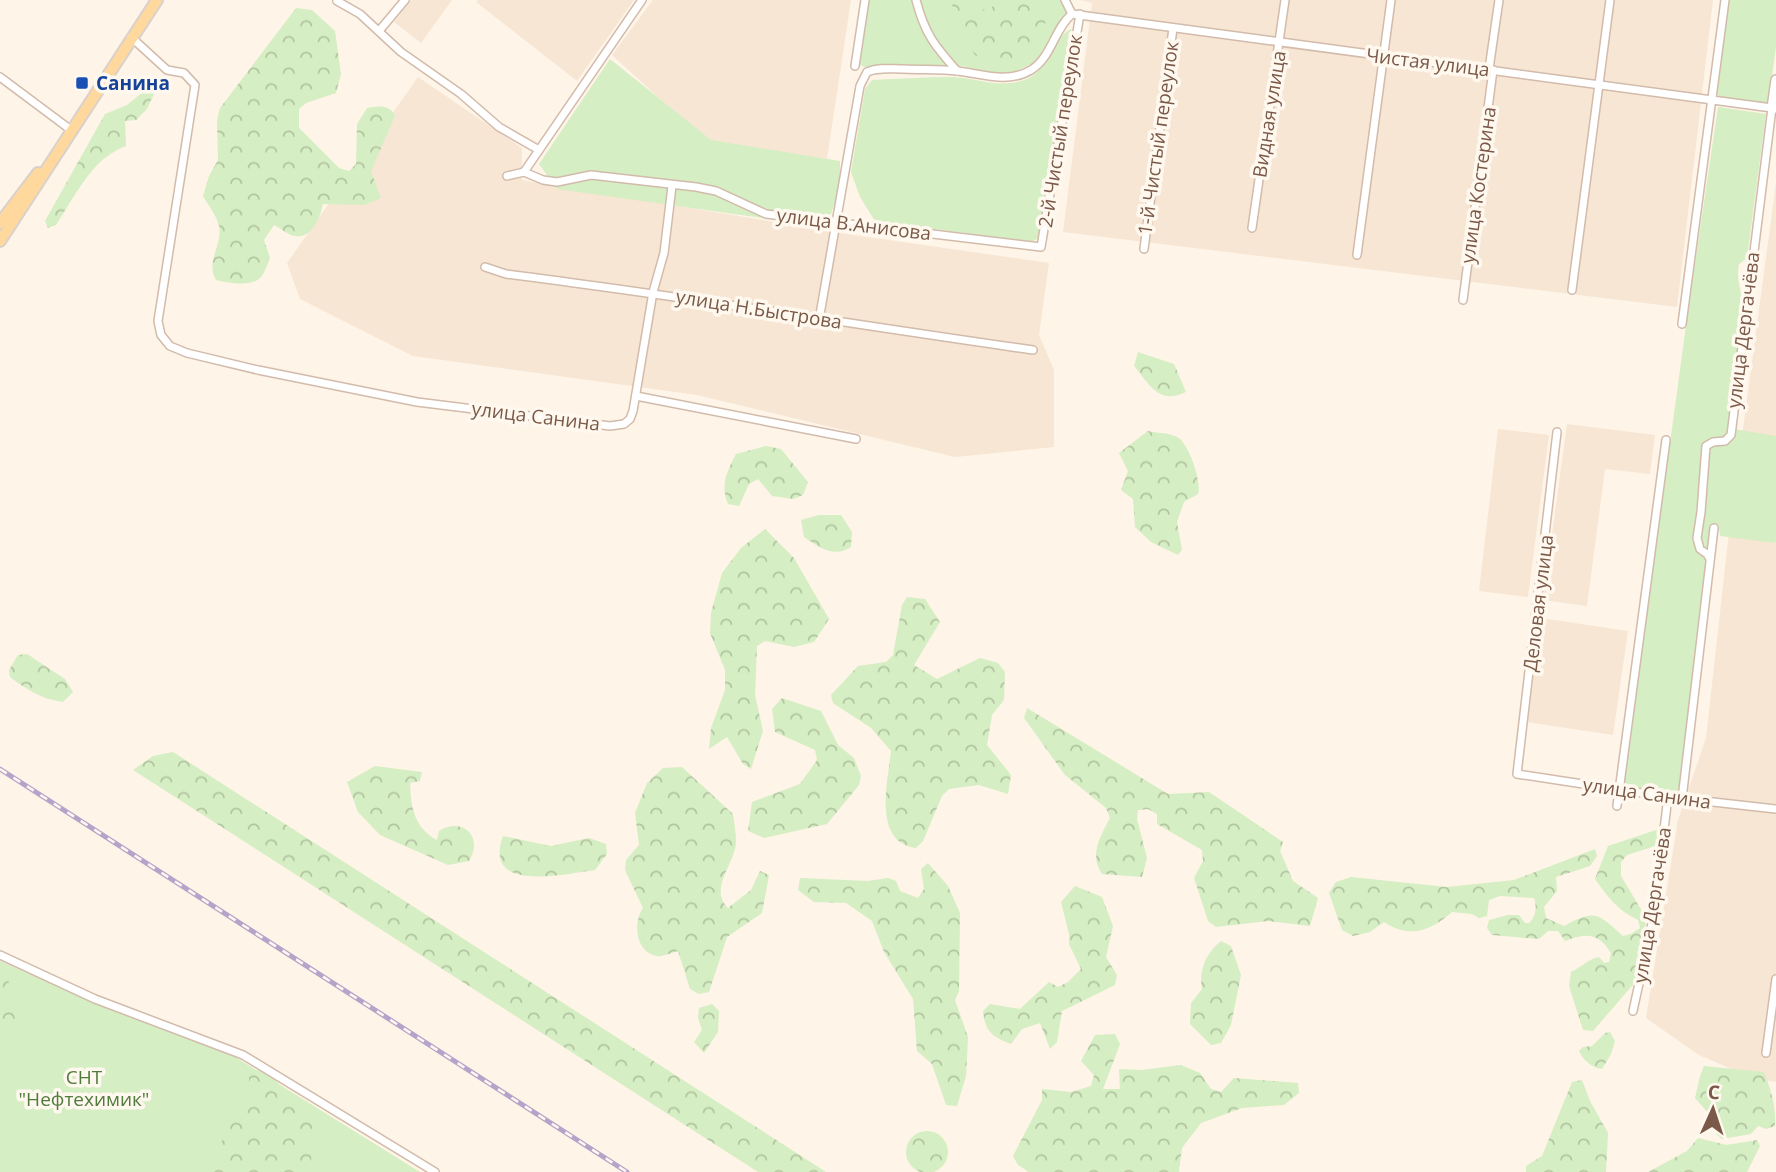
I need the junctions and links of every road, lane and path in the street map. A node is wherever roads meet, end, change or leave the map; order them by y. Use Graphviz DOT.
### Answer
graph roads {
  1 [pos="157,0"];
  2 [pos="405,0"];
  3 [pos="642,0"];
  4 [pos="865,0"];
  5 [pos="916,0"];
  6 [pos="1065,0"];
  7 [pos="1285,0"];
  8 [pos="1391,0"];
  9 [pos="1499,0"];
  10 [pos="1611,0"];
  11 [pos="1725,0"];
  12 [pos="337,1"];
  13 [pos="1076,14"];
  14 [pos="1173,28"];
  15 [pos="379,31"];
  16 [pos="131,37"];
  17 [pos="1280,43"];
  18 [pos="1384,56"];
  19 [pos="855,66"];
  20 [pos="1491,70"];
  21 [pos="957,71"];
  22 [pos="0,77"];
  23 [pos="1776,80"];
  24 [pos="1600,84"];
  25 [pos="1714,98"];
  26 [pos="1774,108"];
  27 [pos="71,130"];
  28 [pos="60,147"];
  29 [pos="539,150"];
  30 [pos="524,172"];
  31 [pos="507,176"];
  32 [pos="672,186"];
  33 [pos="835,222"];
  34 [pos="0,223"];
  35 [pos="1252,228"];
  36 [pos="0,241"];
  37 [pos="1041,247"];
  38 [pos="1144,249"];
  39 [pos="1357,255"];
  40 [pos="485,267"];
  41 [pos="1572,290"];
  42 [pos="653,292"];
  43 [pos="1462,300"];
  44 [pos="820,320"];
  45 [pos="1682,324"];
  46 [pos="1033,350"];
  47 [pos="636,396"];
  48 [pos="1557,432"];
  49 [pos="856,439"];
  50 [pos="1666,440"];
  51 [pos="1714,528"];
  52 [pos="1710,559"];
  53 [pos="1517,774"];
  54 [pos="1619,790"];
  55 [pos="1668,797"];
  56 [pos="1682,799"];
  57 [pos="1617,806"];
  58 [pos="1776,809"];
  59 [pos="0,956"];
  60 [pos="1776,979"];
  61 [pos="1633,1011"];
  62 [pos="1766,1053"];
  63 [pos="435,1172"];
  1 -- 16 [label="main road"];
  2 -- 15 [label="street"];
  3 -- 29 [label="street"];
  4 -- 19 [label="street"];
  5 -- 21 [label="street"];
  6 -- 13 [label="street"];
  7 -- 17 [label="street, Видная улица"];
  8 -- 18 [label="street"];
  9 -- 20 [label="street, улица Костерина"];
  10 -- 24 [label="street"];
  11 -- 25 [label="street"];
  12 -- 15 [label="street"];
  13 -- 14 [label="street, Чистая улица"];
  13 -- 21 [label="street"];
  13 -- 37 [label="street, 2-й Чистый переулок"];
  14 -- 17 [label="street, Чистая улица"];
  14 -- 38 [label="street, 1-й Чистый переулок"];
  15 -- 29 [label="street"];
  16 -- 27 [label="main road"];
  16 -- 47 [label="street, улица Санина"];
  17 -- 18 [label="street, Чистая улица"];
  17 -- 35 [label="street, Видная улица"];
  18 -- 20 [label="street, Чистая улица"];
  18 -- 39 [label="street"];
  20 -- 24 [label="street, Чистая улица"];
  20 -- 43 [label="street, улица Костерина"];
  21 -- 33 [label="street"];
  22 -- 27 [label="street"];
  23 -- 26 [label="street, улица Дергачёва"];
  24 -- 25 [label="street, Чистая улица"];
  24 -- 41 [label="street"];
  25 -- 26 [label="street, Чистая улица"];
  25 -- 45 [label="street"];
  26 -- 52 [label="street, улица Дергачёва"];
  27 -- 28 [label="main road"];
  28 -- 34 [label="main road"];
  28 -- 36 [label="main road"];
  29 -- 30 [label="street"];
  30 -- 31 [label="street, улица В.Анисова"];
  30 -- 32 [label="street, улица В.Анисова"];
  32 -- 33 [label="street, улица В.Анисова"];
  32 -- 42 [label="street"];
  33 -- 37 [label="street, улица В.Анисова"];
  33 -- 44 [label="street"];
  40 -- 42 [label="street, улица Н.Быстрова"];
  42 -- 44 [label="street, улица Н.Быстрова"];
  42 -- 47 [label="street"];
  44 -- 46 [label="street, улица Н.Быстрова"];
  47 -- 49 [label="street"];
  48 -- 53 [label="street, Деловая улица"];
  50 -- 54 [label="street"];
  51 -- 52 [label="street, улица Дергачёва"];
  52 -- 56 [label="street, улица Дергачёва"];
  53 -- 54 [label="street, улица Санина"];
  54 -- 55 [label="street, улица Санина"];
  54 -- 57 [label="street"];
  55 -- 56 [label="street, улица Санина"];
  55 -- 61 [label="street, улица Дергачёва"];
  56 -- 58 [label="street, улица Санина"];
  59 -- 63 [label="street"];
  60 -- 62 [label="street"];
}
